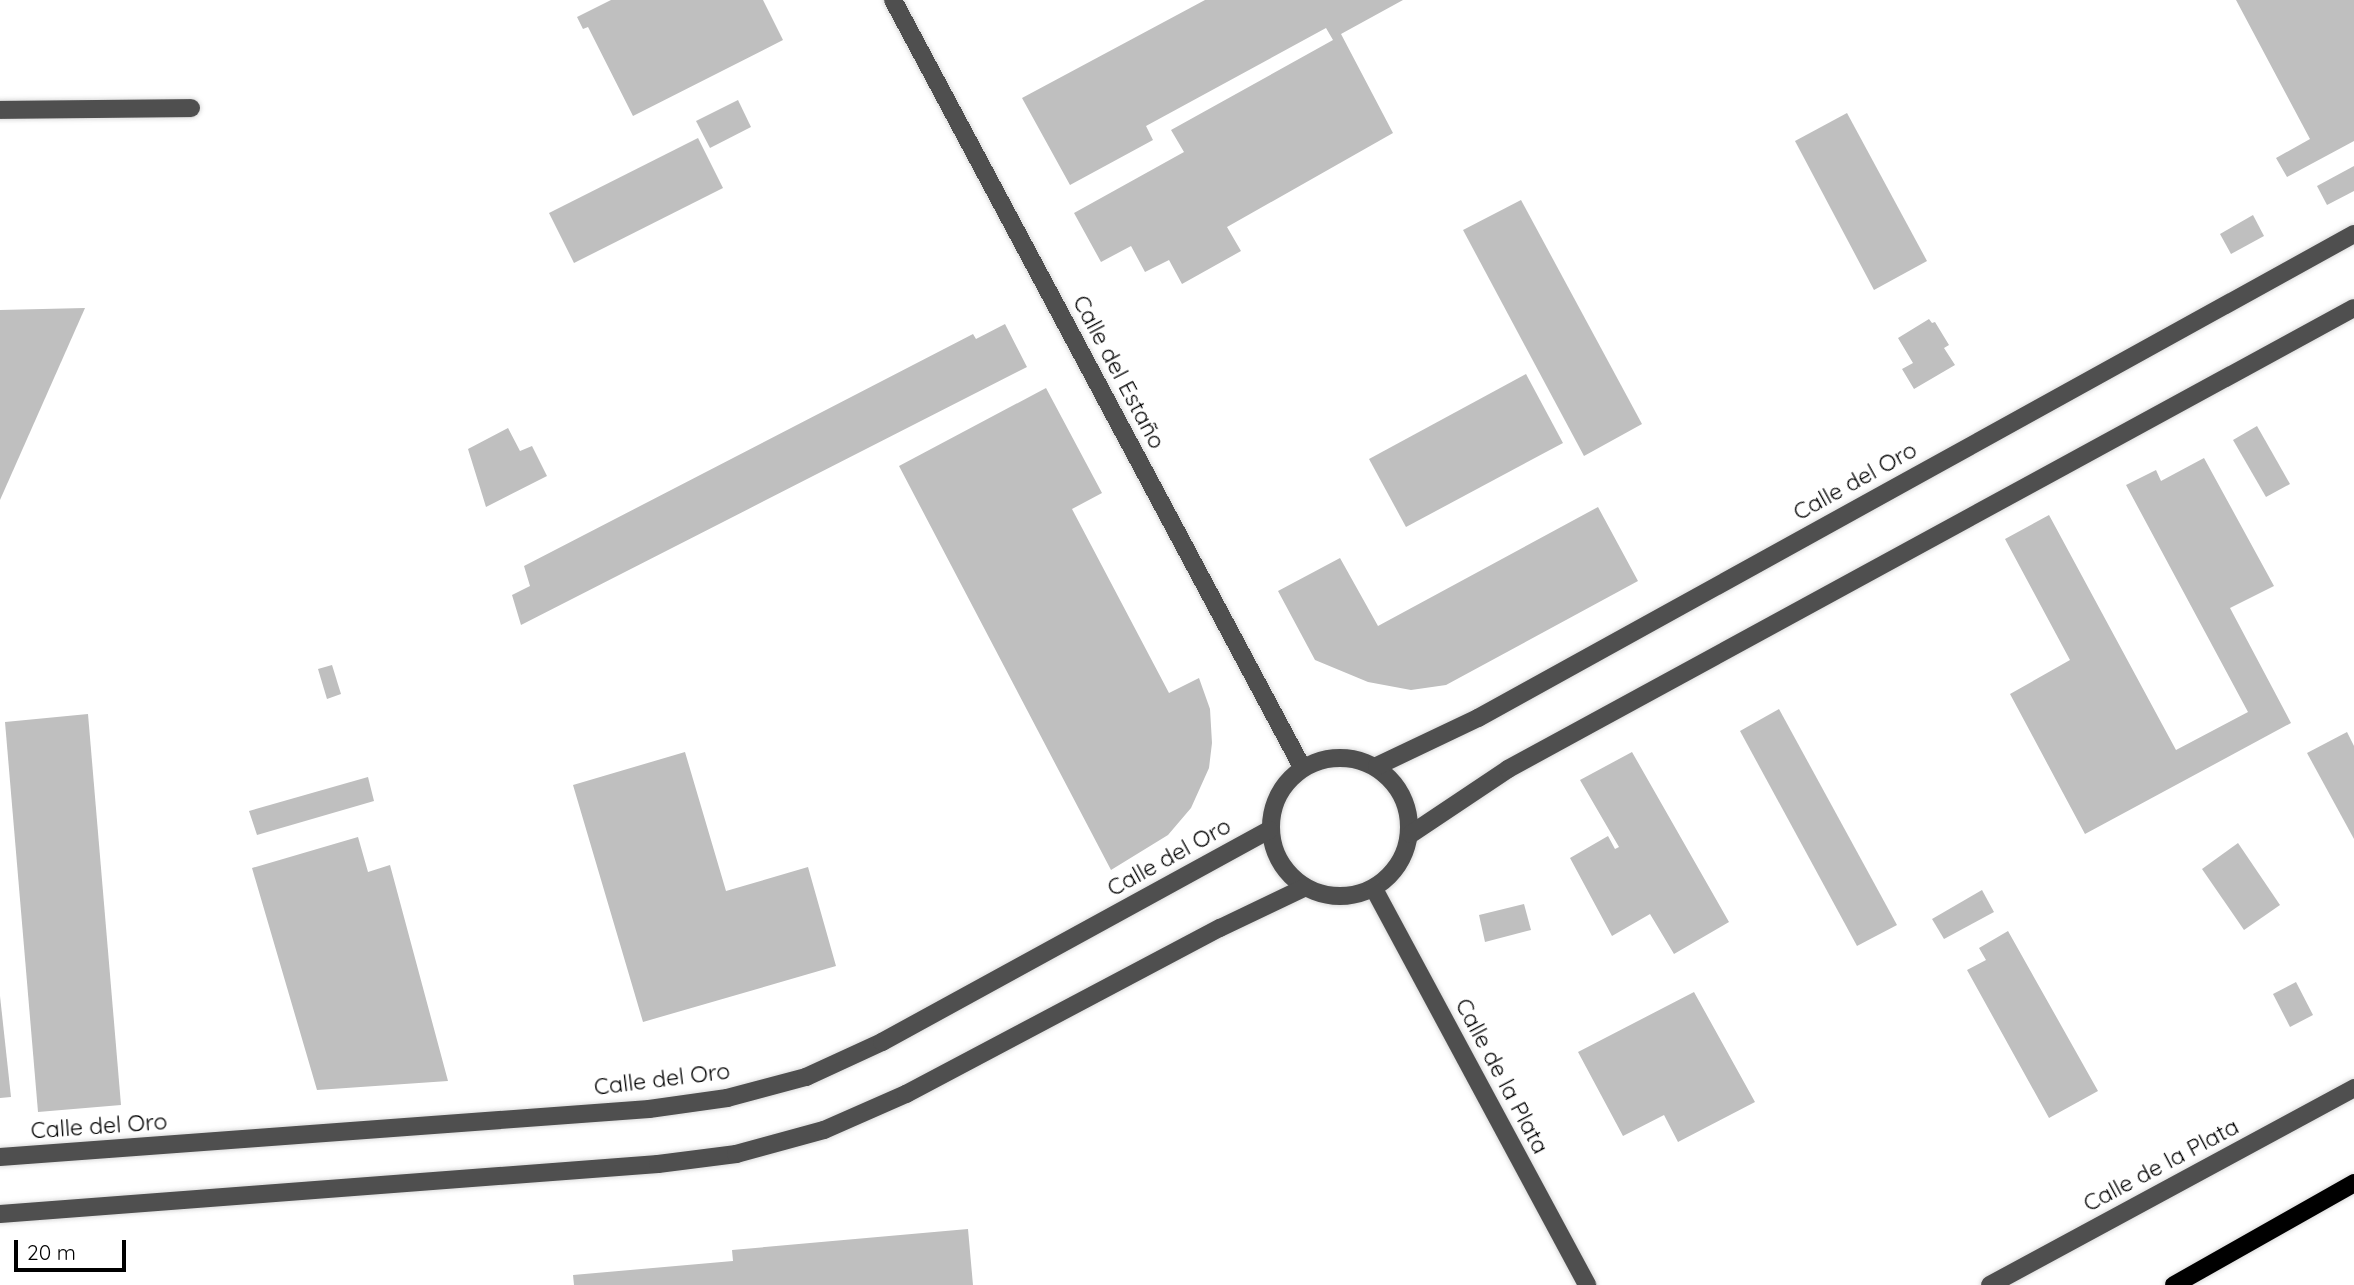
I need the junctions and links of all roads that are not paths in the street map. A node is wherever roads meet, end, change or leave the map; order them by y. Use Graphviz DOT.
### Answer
graph roads {
  1 [pos="893,0"];
  2 [pos="191,108"];
  3 [pos="0,110"];
  4 [pos="2354,234"];
  5 [pos="2354,308"];
  6 [pos="1377,766"];
  7 [pos="1302,767"];
  8 [pos="1269,830"];
  9 [pos="1411,834"];
  10 [pos="1304,888"];
  11 [pos="1374,889"];
  12 [pos="2354,1088"];
  13 [pos="0,1157"];
  14 [pos="2354,1183"];
  15 [pos="0,1214"];
  16 [pos="1587,1285"];
  17 [pos="1990,1285"];
  18 [pos="2174,1285"];
  1 -- 7 [label="street, Calle del Estaño"];
  2 -- 3 [label="street"];
  4 -- 6 [label="street, Calle del Oro"];
  5 -- 9 [label="street"];
  6 -- 7 [label="street"];
  6 -- 9 [label="street"];
  7 -- 8 [label="street"];
  8 -- 10 [label="street"];
  8 -- 13 [label="street, Calle del Oro"];
  9 -- 11 [label="street"];
  10 -- 11 [label="street"];
  10 -- 15 [label="street"];
  11 -- 16 [label="street, Calle de la Plata"];
  12 -- 17 [label="street, Calle de la Plata"];
  14 -- 18 [label="main road"];
}
